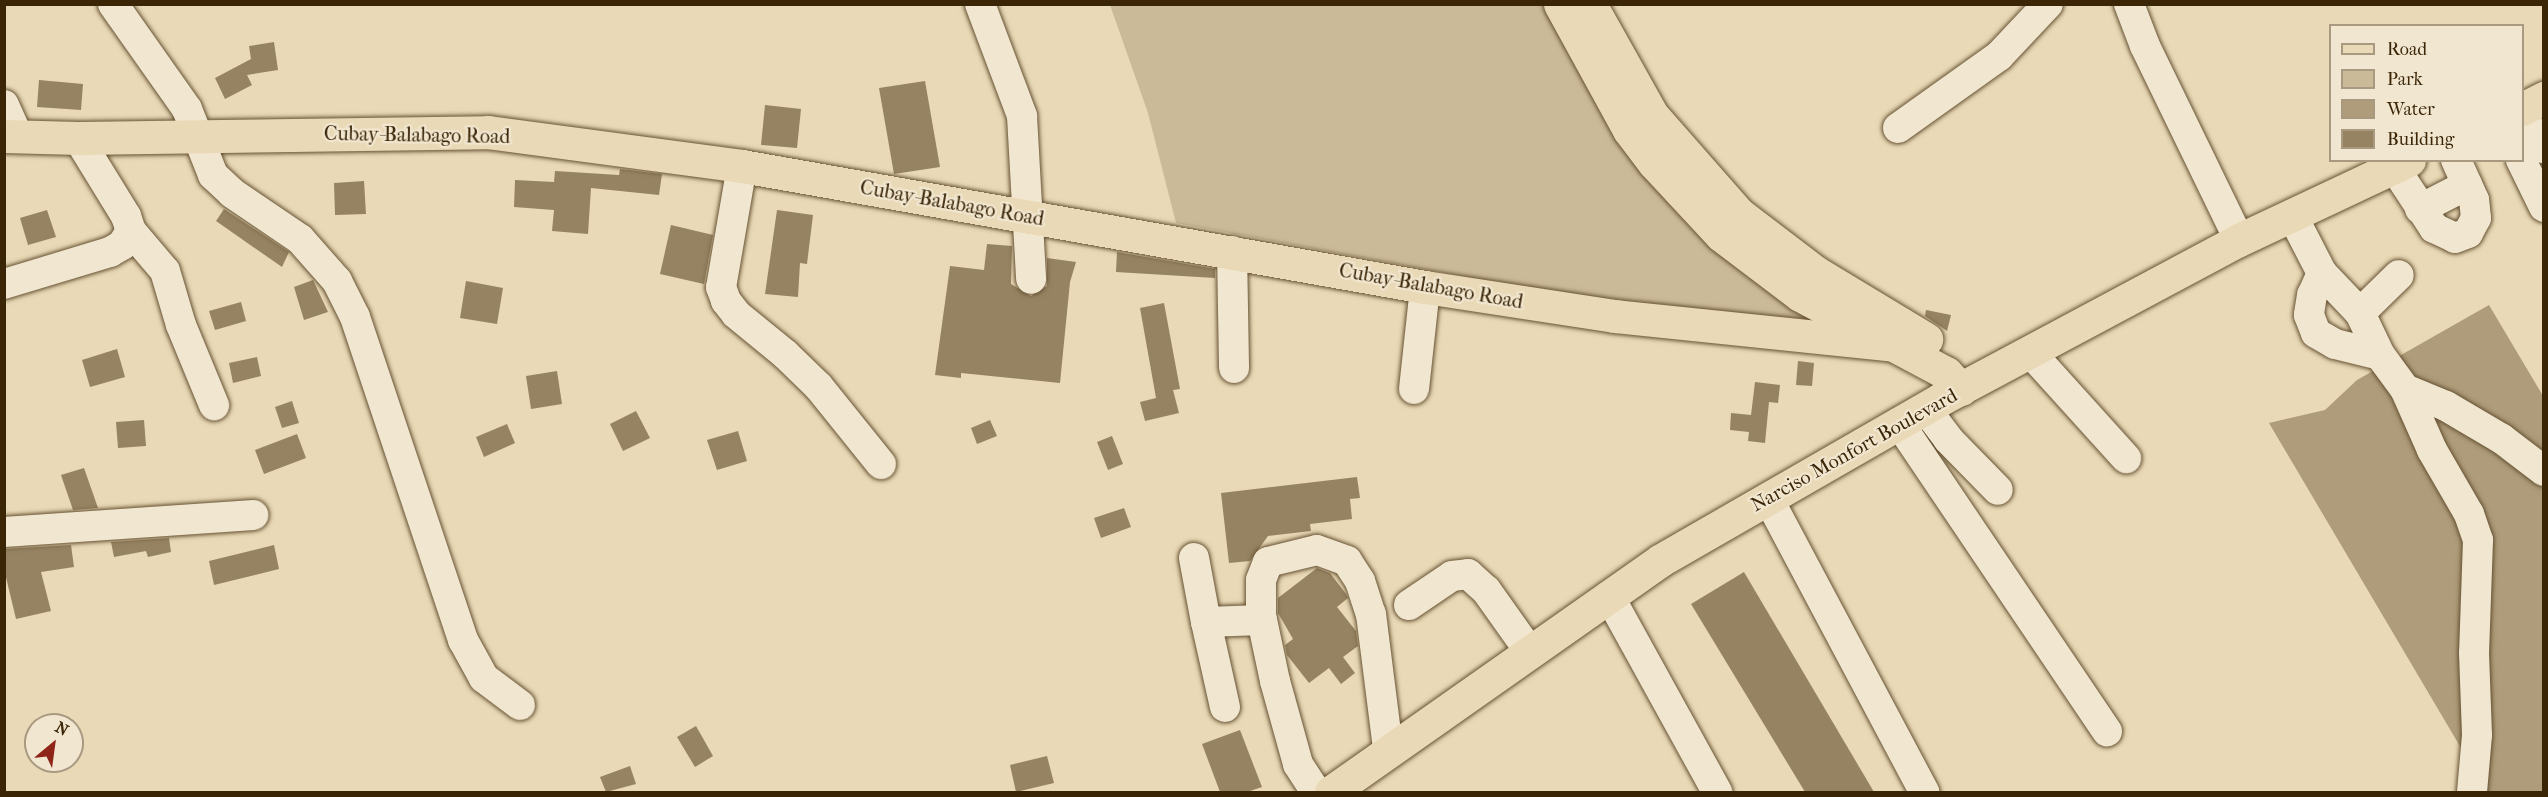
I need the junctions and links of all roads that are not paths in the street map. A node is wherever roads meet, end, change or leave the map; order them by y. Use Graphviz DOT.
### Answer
graph roads {
  1 [pos="113,4"];
  2 [pos="980,4"];
  3 [pos="1560,4"];
  4 [pos="1590,4"];
  5 [pos="2129,4"];
  6 [pos="2041,8"];
  7 [pos="2544,98"];
  8 [pos="4,105"];
  9 [pos="2524,108"];
  10 [pos="2524,118"];
  11 [pos="1898,128"];
  12 [pos="200,134"];
  13 [pos="11,136"];
  14 [pos="78,138"];
  15 [pos="2544,148"];
  16 [pos="2522,162"];
  17 [pos="2402,164"];
  18 [pos="742,166"];
  19 [pos="2461,173"];
  20 [pos="2544,207"];
  21 [pos="2420,209"];
  22 [pos="2292,215"];
  23 [pos="1028,217"];
  24 [pos="131,231"];
  25 [pos="2239,240"];
  26 [pos="1232,251"];
  27 [pos="2322,273"];
  28 [pos="2399,275"];
  29 [pos="1031,279"];
  30 [pos="4,284"];
  31 [pos="1425,287"];
  32 [pos="2360,313"];
  33 [pos="1894,345"];
  34 [pos="2031,353"];
  35 [pos="2380,355"];
  36 [pos="1234,368"];
  37 [pos="1975,381"];
  38 [pos="1414,389"];
  39 [pos="2405,389"];
  40 [pos="214,405"];
  41 [pos="1912,416"];
  42 [pos="2126,458"];
  43 [pos="881,464"];
  44 [pos="2544,471"];
  45 [pos="1998,490"];
  46 [pos="1768,498"];
  47 [pos="253,515"];
  48 [pos="4,532"];
  49 [pos="1194,558"];
  50 [pos="1609,596"];
  51 [pos="1410,605"];
  52 [pos="1262,620"];
  53 [pos="1206,621"];
  54 [pos="1530,652"];
  55 [pos="520,705"];
  56 [pos="1225,707"];
  57 [pos="2107,731"];
  58 [pos="1388,749"];
  59 [pos="1316,792"];
  60 [pos="1331,792"];
  61 [pos="1717,792"];
  62 [pos="1924,792"];
  63 [pos="2472,792"];
  1 -- 12 [label="street"];
  2 -- 23 [label="street"];
  3 -- 33 [label="main road"];
  4 -- 37 [label="main road"];
  5 -- 25 [label="street"];
  6 -- 11 [label="street"];
  7 -- 9 [label="main road"];
  8 -- 13 [label="street"];
  10 -- 15 [label="street"];
  12 -- 14 [label="main road, Cubay-Balabago Road"];
  12 -- 18 [label="main road, Cubay-Balabago Road"];
  12 -- 55 [label="street"];
  13 -- 14 [label="main road, Cubay-Balabago Road"];
  14 -- 24 [label="street"];
  16 -- 20 [label="street"];
  17 -- 21 [label="street"];
  17 -- 22 [label="main road, Narciso Monfort Boulevard"];
  18 -- 23 [label="main road, Cubay-Balabago Road"];
  18 -- 43 [label="street"];
  19 -- 21 [label="street"];
  19 -- 21 [label="street"];
  22 -- 25 [label="main road, Narciso Monfort Boulevard"];
  22 -- 27 [label="street"];
  23 -- 26 [label="main road, Cubay-Balabago Road"];
  23 -- 29 [label="street"];
  24 -- 30 [label="street"];
  24 -- 40 [label="street"];
  25 -- 34 [label="main road, Narciso Monfort Boulevard"];
  26 -- 31 [label="main road, Cubay-Balabago Road"];
  26 -- 36 [label="street"];
  27 -- 32 [label="street"];
  27 -- 35 [label="street"];
  28 -- 32 [label="street"];
  31 -- 33 [label="main road, Cubay-Balabago Road"];
  31 -- 38 [label="street"];
  32 -- 35 [label="street"];
  33 -- 37 [label="main road"];
  34 -- 37 [label="main road, Narciso Monfort Boulevard"];
  34 -- 42 [label="street"];
  35 -- 39 [label="street"];
  37 -- 41 [label="main road, Narciso Monfort Boulevard"];
  39 -- 44 [label="street"];
  39 -- 63 [label="street"];
  41 -- 45 [label="street"];
  41 -- 46 [label="main road, Narciso Monfort Boulevard"];
  41 -- 57 [label="street"];
  46 -- 50 [label="main road, Narciso Monfort Boulevard"];
  46 -- 62 [label="street"];
  47 -- 48 [label="street"];
  49 -- 53 [label="street"];
  50 -- 54 [label="main road, Narciso Monfort Boulevard"];
  50 -- 61 [label="street"];
  51 -- 54 [label="street"];
  52 -- 53 [label="street"];
  52 -- 58 [label="street"];
  52 -- 59 [label="street"];
  53 -- 56 [label="street"];
  54 -- 58 [label="main road, Narciso Monfort Boulevard"];
  58 -- 60 [label="main road, Narciso Monfort Boulevard"];
}
